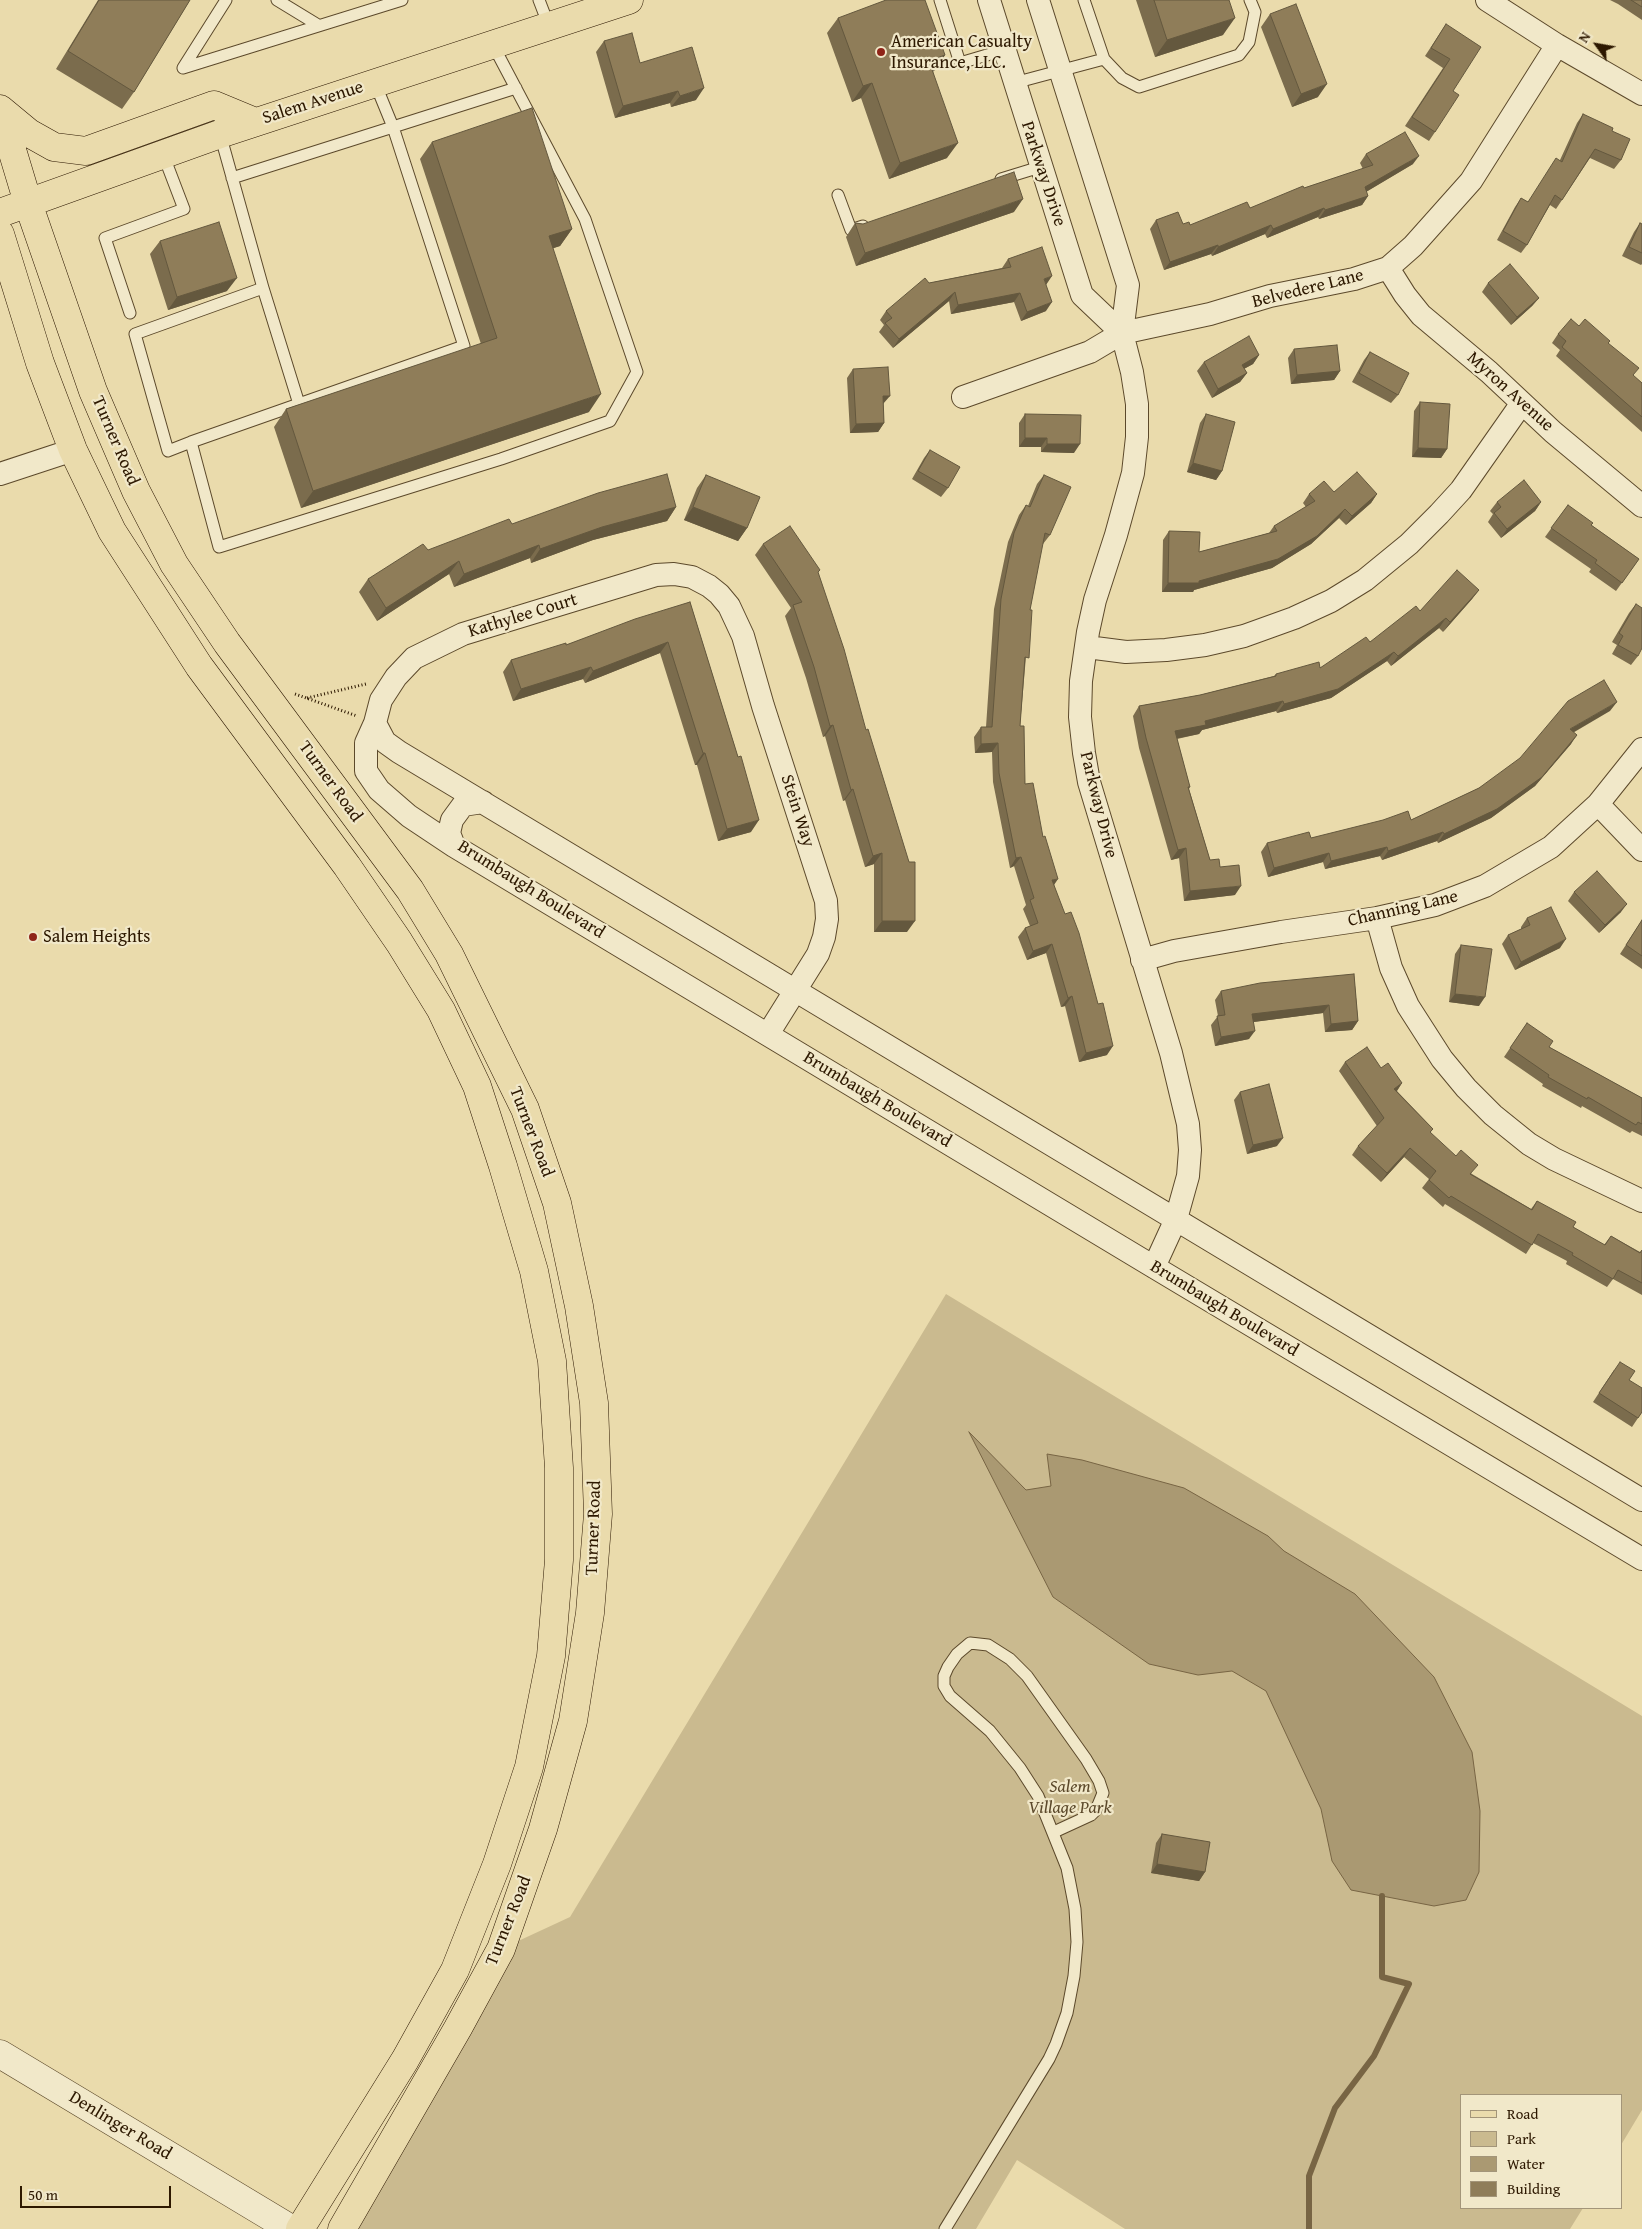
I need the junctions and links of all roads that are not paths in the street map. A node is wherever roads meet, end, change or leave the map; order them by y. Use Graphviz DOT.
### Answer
graph roads {
  1 [pos="226,0"];
  2 [pos="277,0"];
  3 [pos="539,0"];
  4 [pos="629,0"];
  5 [pos="940,0"];
  6 [pos="988,0"];
  7 [pos="1038,0"];
  8 [pos="1084,0"];
  9 [pos="1250,0"];
  10 [pos="1487,0"];
  11 [pos="394,1"];
  12 [pos="318,25"];
  13 [pos="549,26"];
  14 [pos="493,45"];
  15 [pos="1557,46"];
  16 [pos="1004,50"];
  17 [pos="1104,59"];
  18 [pos="1060,70"];
  19 [pos="376,82"];
  20 [pos="1014,83"];
  21 [pos="516,88"];
  22 [pos="1642,94"];
  23 [pos="0,109"];
  24 [pos="255,122"];
  25 [pos="393,127"];
  26 [pos="220,134"];
  27 [pos="163,154"];
  28 [pos="1040,168"];
  29 [pos="232,178"];
  30 [pos="989,182"];
  31 [pos="838,195"];
  32 [pos="28,203"];
  33 [pos="0,213"];
  34 [pos="870,224"];
  35 [pos="0,234"];
  36 [pos="1388,268"];
  37 [pos="9,286"];
  38 [pos="262,288"];
  39 [pos="130,313"];
  40 [pos="1122,333"];
  41 [pos="963,398"];
  42 [pos="1522,403"];
  43 [pos="300,404"];
  44 [pos="191,442"];
  45 [pos="73,450"];
  46 [pos="0,474"];
  47 [pos="1642,506"];
  48 [pos="709,586"];
  49 [pos="1086,647"];
  50 [pos="375,723"];
  51 [pos="1642,749"];
  52 [pos="483,802"];
  53 [pos="1598,804"];
  54 [pos="454,846"];
  55 [pos="1642,850"];
  56 [pos="1377,918"];
  57 [pos="1142,960"];
  58 [pos="797,991"];
  59 [pos="768,1034"];
  60 [pos="1642,1201"];
  61 [pos="1176,1219"];
  62 [pos="1154,1267"];
  63 [pos="1642,1500"];
  64 [pos="1642,1559"];
  65 [pos="1054,1832"];
  66 [pos="0,2054"];
  67 [pos="291,2229"];
  68 [pos="300,2229"];
  69 [pos="342,2229"];
  70 [pos="945,2229"];
  1 -- 12 [label="lane"];
  2 -- 12 [label="lane"];
  3 -- 13 [label="lane"];
  4 -- 13 [label="main road, Salem Avenue"];
  5 -- 16 [label="lane"];
  6 -- 16 [label="street, Parkway Drive"];
  7 -- 18 [label="street, Parkway Drive"];
  8 -- 17 [label="lane"];
  9 -- 17 [label="lane"];
  10 -- 15 [label="street"];
  11 -- 12 [label="lane"];
  13 -- 14 [label="main road, Salem Avenue"];
  14 -- 19 [label="main road, Salem Avenue"];
  14 -- 21 [label="lane"];
  15 -- 22 [label="street"];
  15 -- 36 [label="street, Belvedere Lane"];
  16 -- 20 [label="street, Parkway Drive"];
  17 -- 18 [label="lane"];
  18 -- 20 [label="lane"];
  18 -- 40 [label="street, Parkway Drive"];
  19 -- 24 [label="main road, Salem Avenue"];
  19 -- 25 [label="lane"];
  20 -- 28 [label="street, Parkway Drive"];
  21 -- 25 [label="lane"];
  21 -- 44 [label="lane"];
  23 -- 24 [label="main road"];
  23 -- 32 [label="main road, Turner Road"];
  24 -- 26 [label="main road, Salem Avenue"];
  25 -- 29 [label="lane"];
  25 -- 43 [label="lane"];
  26 -- 27 [label="main road, Salem Avenue"];
  26 -- 29 [label="lane"];
  27 -- 32 [label="main road, Salem Avenue"];
  27 -- 39 [label="lane"];
  28 -- 30 [label="lane"];
  28 -- 40 [label="street, Parkway Drive"];
  29 -- 38 [label="lane"];
  31 -- 34 [label="lane"];
  32 -- 33 [label="main road, Salem Avenue"];
  32 -- 69 [label="main road, Turner Road"];
  35 -- 37 [label="main road, Turner Road"];
  36 -- 40 [label="street, Belvedere Lane"];
  36 -- 42 [label="street, Myron Avenue"];
  37 -- 45 [label="main road, Turner Road"];
  38 -- 43 [label="lane"];
  38 -- 44 [label="lane"];
  40 -- 41 [label="street, Belvedere Lane"];
  40 -- 49 [label="street, Parkway Drive"];
  42 -- 47 [label="street, Myron Avenue"];
  42 -- 49 [label="street"];
  43 -- 44 [label="lane"];
  45 -- 46 [label="street"];
  45 -- 68 [label="main road, Turner Road"];
  48 -- 50 [label="street, Kathylee Court"];
  48 -- 58 [label="street, Stein Way"];
  49 -- 57 [label="street, Parkway Drive"];
  50 -- 52 [label="street"];
  50 -- 54 [label="street, Kathylee Court"];
  51 -- 53 [label="street, Channing Lane"];
  52 -- 54 [label="street, Brumbaugh Boulevard"];
  52 -- 58 [label="street"];
  53 -- 55 [label="street"];
  53 -- 56 [label="street, Channing Lane"];
  54 -- 59 [label="street, Brumbaugh Boulevard"];
  56 -- 57 [label="street, Channing Lane"];
  56 -- 60 [label="street"];
  57 -- 61 [label="street, Parkway Drive"];
  58 -- 59 [label="street, Stein Way"];
  58 -- 61 [label="street"];
  59 -- 62 [label="street, Brumbaugh Boulevard"];
  61 -- 62 [label="street, Parkway Drive"];
  61 -- 63 [label="street"];
  62 -- 64 [label="street, Brumbaugh Boulevard"];
  65 -- 65 [label="lane"];
  65 -- 70 [label="lane"];
  66 -- 67 [label="street, Denlinger Road"];
}
